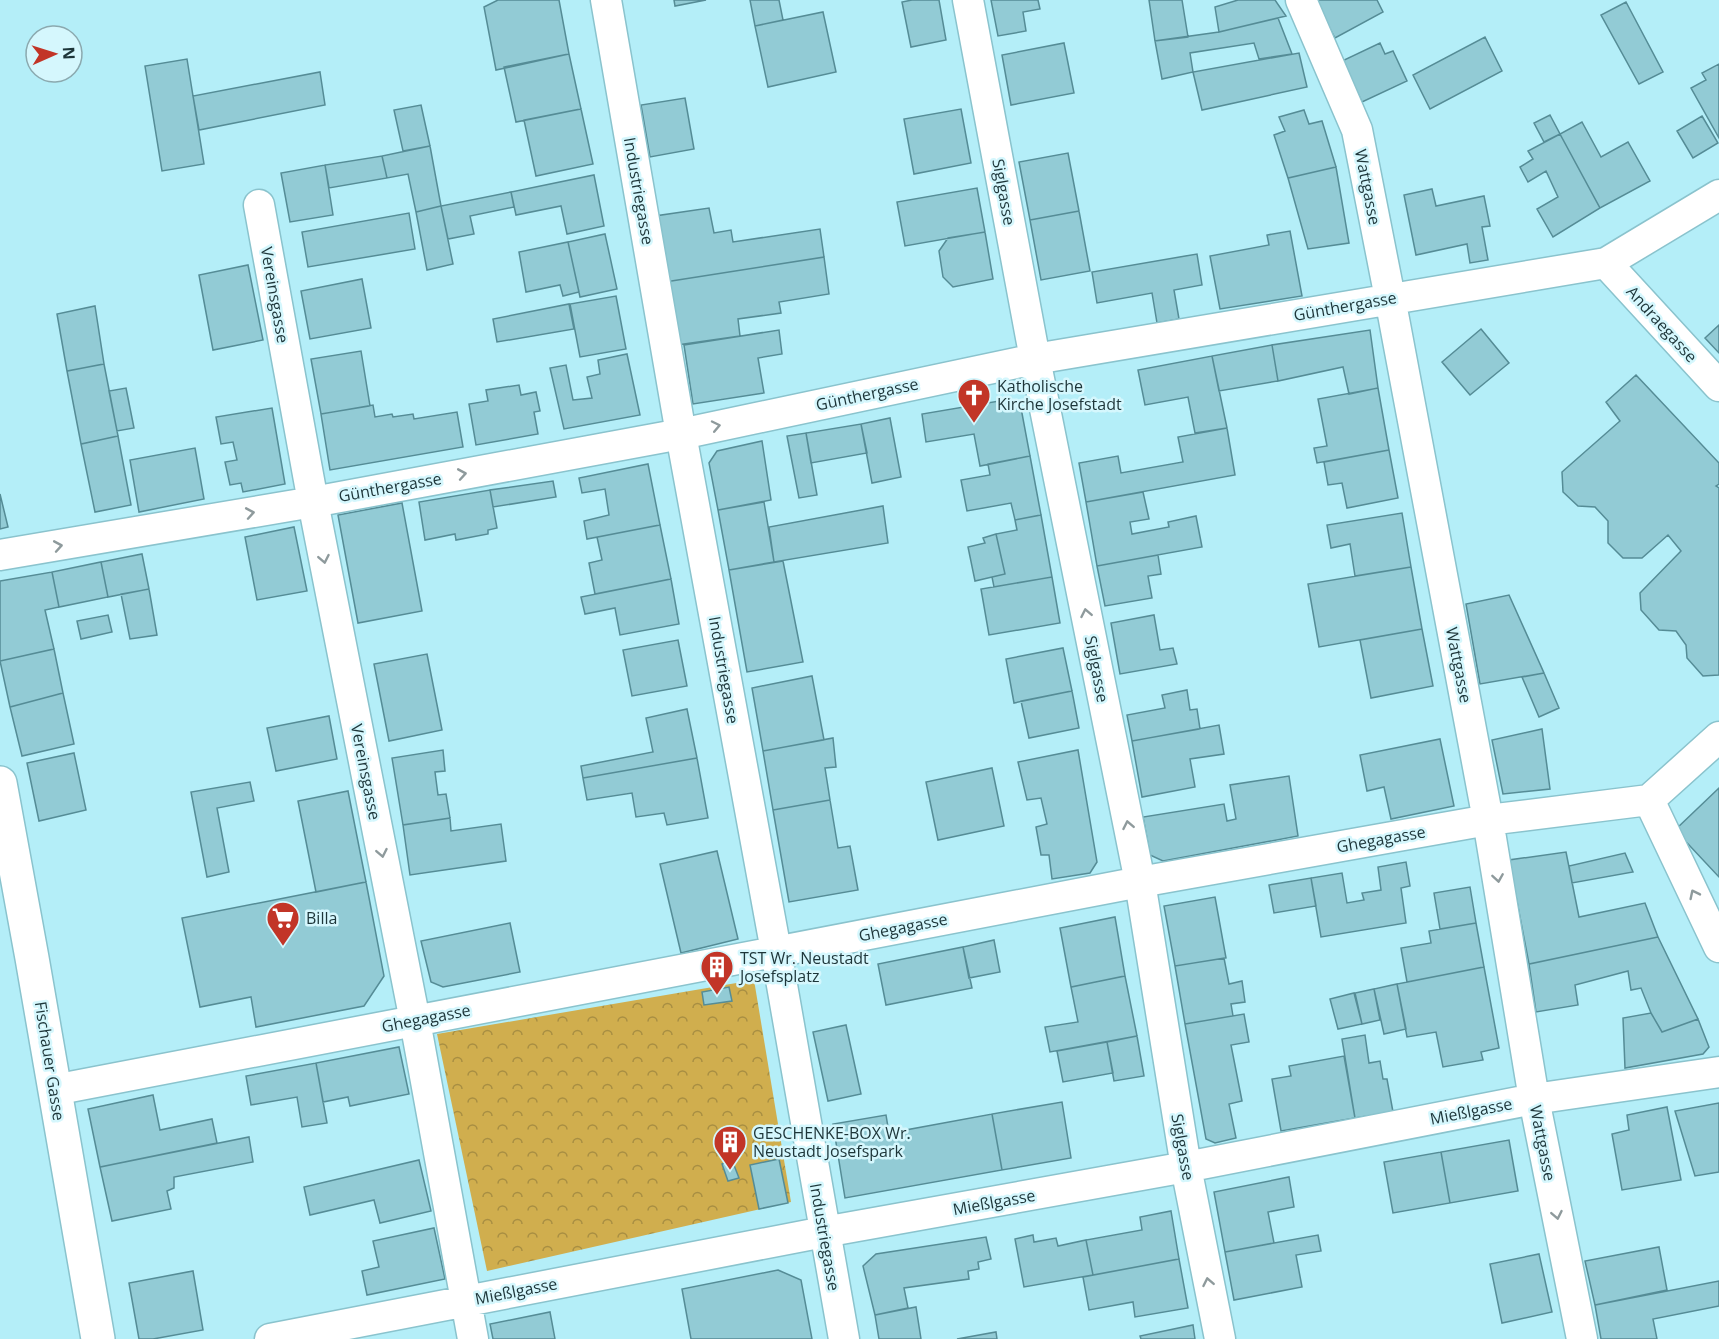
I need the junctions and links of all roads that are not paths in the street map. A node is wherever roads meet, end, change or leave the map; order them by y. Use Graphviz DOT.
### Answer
graph roads {
  1 [pos="606,0"];
  2 [pos="968,0"];
  3 [pos="1301,0"];
  4 [pos="1719,195"];
  5 [pos="259,205"];
  6 [pos="1606,262"];
  7 [pos="1390,298"];
  8 [pos="1035,359"];
  9 [pos="1719,386"];
  10 [pos="681,434"];
  11 [pos="313,502"];
  12 [pos="0,555"];
  13 [pos="1719,737"];
  14 [pos="0,783"];
  15 [pos="1649,800"];
  16 [pos="1488,820"];
  17 [pos="1140,882"];
  18 [pos="1719,947"];
  19 [pos="776,951"];
  20 [pos="415,1021"];
  21 [pos="1719,1072"];
  22 [pos="54,1090"];
  23 [pos="1534,1099"];
  24 [pos="1186,1167"];
  25 [pos="824,1232"];
  26 [pos="465,1301"];
  27 [pos="98,1339"];
  28 [pos="270,1339"];
  29 [pos="472,1339"];
  30 [pos="844,1339"];
  31 [pos="1220,1339"];
  32 [pos="1582,1339"];
  1 -- 10 [label="street, Industriegasse"];
  2 -- 8 [label="street, Siglgasse"];
  3 -- 7 [label="street, Wattgasse"];
  4 -- 6 [label="street, Günthergasse"];
  5 -- 11 [label="street, Vereinsgasse"];
  6 -- 7 [label="street, Günthergasse"];
  6 -- 9 [label="street, Andraegasse"];
  7 -- 8 [label="street, Günthergasse"];
  7 -- 16 [label="street, Wattgasse"];
  10 -- 8 [label="street, Günthergasse, one-way"];
  17 -- 8 [label="street, Siglgasse, one-way"];
  11 -- 10 [label="street, Günthergasse, one-way"];
  10 -- 19 [label="street, Industriegasse"];
  12 -- 11 [label="street, Günthergasse, one-way"];
  11 -- 20 [label="street, Vereinsgasse, one-way"];
  13 -- 15 [label="street"];
  14 -- 22 [label="main road, Fischauer Gasse"];
  15 -- 16 [label="street, Ghegagasse"];
  18 -- 15 [label="street, one-way"];
  16 -- 17 [label="street, Ghegagasse"];
  16 -- 23 [label="street, Wattgasse, one-way"];
  17 -- 19 [label="street, Ghegagasse"];
  17 -- 24 [label="street, Siglgasse"];
  19 -- 20 [label="street, Ghegagasse"];
  19 -- 25 [label="street, Industriegasse"];
  20 -- 22 [label="street, Ghegagasse"];
  20 -- 26 [label="street, Vereinsgasse"];
  21 -- 23 [label="street, Mießlgasse"];
  22 -- 27 [label="main road, Fischauer Gasse"];
  23 -- 24 [label="street, Mießlgasse"];
  23 -- 32 [label="street, Wattgasse, one-way"];
  24 -- 25 [label="street, Mießlgasse"];
  31 -- 24 [label="street, Siglgasse, one-way"];
  25 -- 26 [label="street, Mießlgasse"];
  25 -- 30 [label="street, Industriegasse"];
  26 -- 28 [label="street, Mießlgasse"];
  26 -- 29 [label="street, Vereinsgasse"];
}
